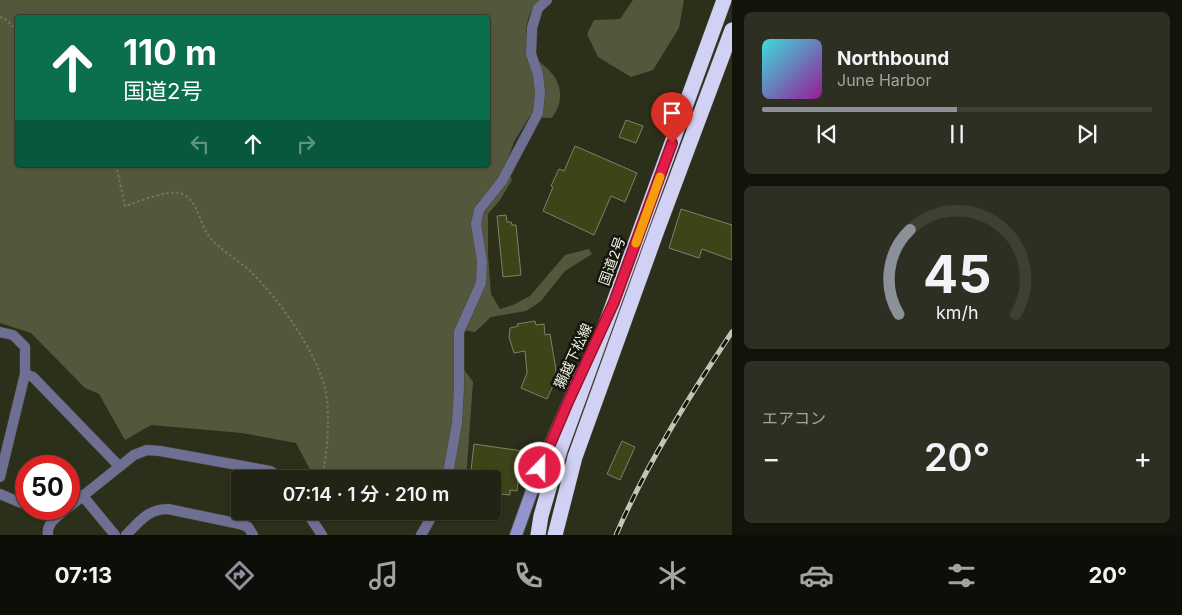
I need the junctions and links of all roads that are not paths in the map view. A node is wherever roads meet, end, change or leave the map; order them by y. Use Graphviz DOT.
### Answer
graph roads {
  1 [pos="547,0"];
  2 [pos="724,0"];
  3 [pos="732,30"];
  4 [pos="614,302"];
  5 [pos="0,332"];
  6 [pos="25,374"];
  7 [pos="119,466"];
  8 [pos="264,470"];
  9 [pos="449,470"];
  10 [pos="0,476"];
  11 [pos="0,494"];
  12 [pos="82,496"];
  13 [pos="15,500"];
  14 [pos="53,520"];
  15 [pos="312,520"];
  16 [pos="430,520"];
  17 [pos="48,535"];
  18 [pos="115,535"];
  19 [pos="126,535"];
  20 [pos="253,535"];
  21 [pos="322,535"];
  22 [pos="421,535"];
  23 [pos="516,535"];
  24 [pos="538,535"];
  25 [pos="555,535"];
  1 -- 9 [label="street"];
  2 -- 4 [label="highway, 国道2号"];
  3 -- 25 [label="highway"];
  4 -- 23 [label="main road, 獺越下松線"];
  4 -- 24 [label="highway, 国道2号"];
  5 -- 6 [label="street"];
  6 -- 7 [label="street"];
  6 -- 10 [label="street"];
  7 -- 8 [label="street"];
  7 -- 12 [label="street"];
  11 -- 13 [label="street"];
  12 -- 18 [label="street"];
  14 -- 17 [label="street"];
  15 -- 21 [label="street"];
  16 -- 22 [label="street"];
  19 -- 20 [label="street"];
}
